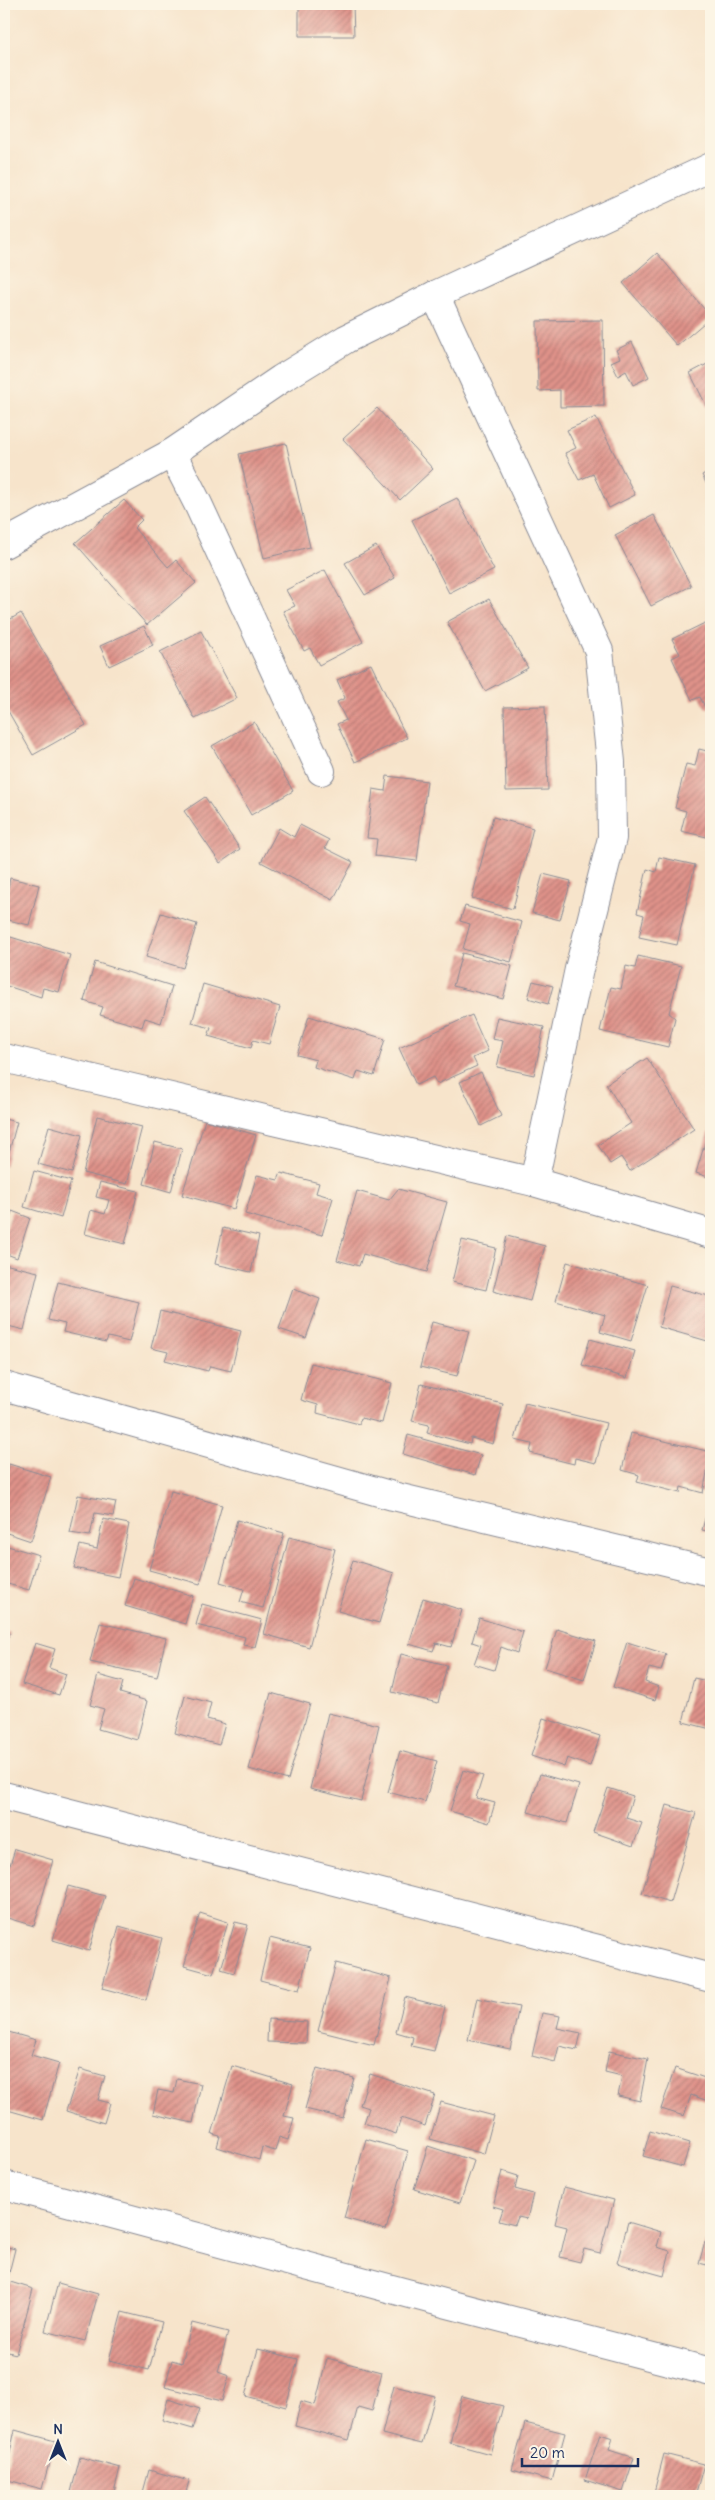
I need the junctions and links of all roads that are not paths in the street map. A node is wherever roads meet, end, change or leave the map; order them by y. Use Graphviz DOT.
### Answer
graph roads {
  1 [pos="710,169"];
  2 [pos="435,295"];
  3 [pos="172,453"];
  4 [pos="4,544"];
  5 [pos="321,771"];
  6 [pos="4,1058"];
  7 [pos="534,1182"];
  8 [pos="711,1234"];
  9 [pos="4,1386"];
  10 [pos="711,1572"];
  11 [pos="4,1796"];
  12 [pos="711,1978"];
  13 [pos="4,2185"];
  14 [pos="711,2372"];
  1 -- 2 [label="street"];
  2 -- 3 [label="street"];
  2 -- 7 [label="street"];
  3 -- 4 [label="street"];
  3 -- 5 [label="street"];
  6 -- 7 [label="street"];
  7 -- 8 [label="street"];
  9 -- 10 [label="street"];
  11 -- 12 [label="street"];
  13 -- 14 [label="street"];
}
